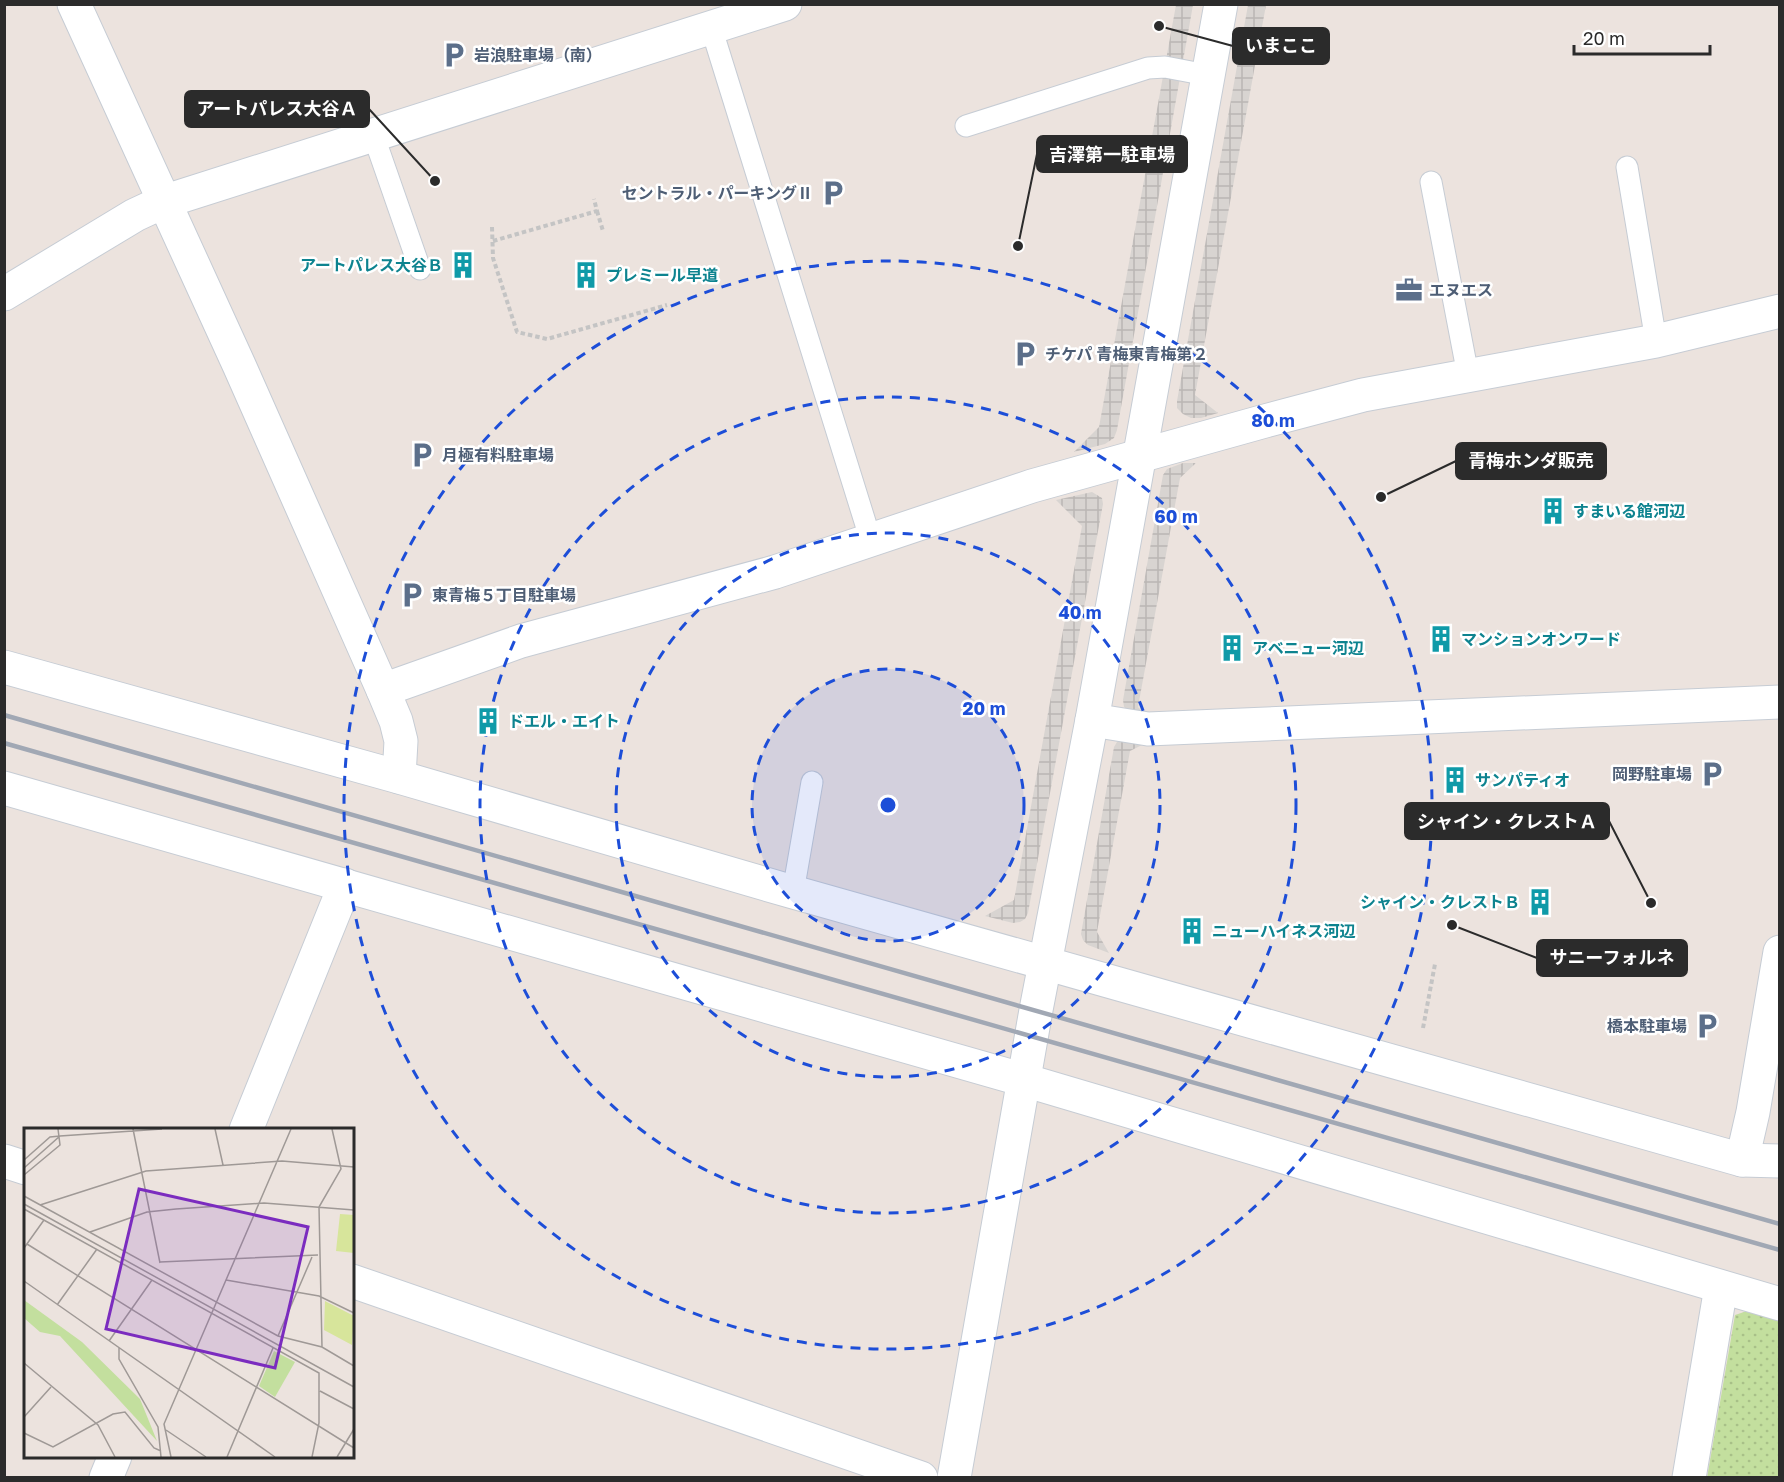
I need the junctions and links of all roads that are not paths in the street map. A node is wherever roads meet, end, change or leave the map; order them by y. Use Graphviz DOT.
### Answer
graph roads {
  1 [pos="74,4"];
  2 [pos="785,4"];
  3 [pos="1221,4"];
  4 [pos="711,27"];
  5 [pos="1207,75"];
  6 [pos="966,126"];
  7 [pos="373,134"];
  8 [pos="1626,167"];
  9 [pos="1431,183"];
  10 [pos="163,202"];
  11 [pos="420,270"];
  12 [pos="4,294"];
  13 [pos="1779,311"];
  14 [pos="1656,341"];
  15 [pos="1468,375"];
  16 [pos="1140,456"];
  17 [pos="871,541"];
  18 [pos="4,667"];
  19 [pos="383,690"];
  20 [pos="1779,702"];
  21 [pos="1092,720"];
  22 [pos="399,777"];
  23 [pos="812,782"];
  24 [pos="4,788"];
  25 [pos="345,885"];
  26 [pos="793,892"];
  27 [pos="1779,952"];
  28 [pos="1045,964"];
  29 [pos="1024,1080"];
  30 [pos="247,1128"];
  31 [pos="4,1161"];
  32 [pos="1742,1161"];
  33 [pos="1779,1161"];
  34 [pos="24,1167"];
  35 [pos="354,1282"];
  36 [pos="1721,1287"];
  37 [pos="1779,1304"];
  38 [pos="114,1458"];
  39 [pos="106,1478"];
  40 [pos="921,1478"];
  41 [pos="954,1478"];
  42 [pos="1689,1478"];
  1 -- 10 [label="street"];
  2 -- 4 [label="street"];
  3 -- 5 [label="street"];
  4 -- 7 [label="street"];
  4 -- 17 [label="lane"];
  5 -- 6 [label="lane"];
  5 -- 16 [label="street"];
  7 -- 10 [label="street"];
  7 -- 11 [label="lane"];
  8 -- 14 [label="lane"];
  9 -- 15 [label="lane"];
  10 -- 12 [label="street"];
  10 -- 19 [label="street"];
  13 -- 14 [label="street"];
  14 -- 15 [label="street"];
  15 -- 16 [label="street"];
  16 -- 17 [label="street"];
  16 -- 21 [label="street"];
  17 -- 19 [label="street"];
  18 -- 22 [label="street"];
  19 -- 22 [label="street"];
  20 -- 21 [label="street"];
  21 -- 28 [label="street"];
  22 -- 26 [label="street"];
  23 -- 26 [label="lane"];
  24 -- 25 [label="street"];
  25 -- 29 [label="street"];
  25 -- 30 [label="street"];
  26 -- 28 [label="street"];
  27 -- 32 [label="street"];
  28 -- 29 [label="street"];
  28 -- 32 [label="street"];
  29 -- 36 [label="street"];
  29 -- 41 [label="street"];
  31 -- 34 [label="street"];
  32 -- 33 [label="street"];
  35 -- 40 [label="street"];
  36 -- 37 [label="street"];
  36 -- 42 [label="street"];
  38 -- 39 [label="street"];
}
